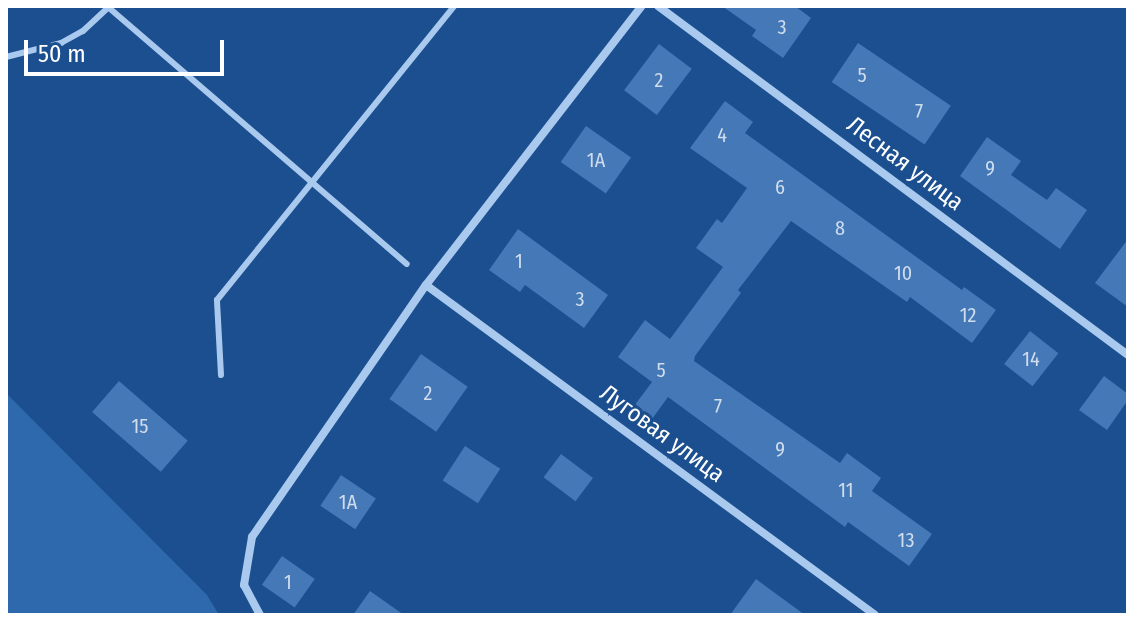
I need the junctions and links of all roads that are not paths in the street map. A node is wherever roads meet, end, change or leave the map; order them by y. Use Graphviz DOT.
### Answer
graph roads {
  1 [pos="454,6"];
  2 [pos="642,6"];
  3 [pos="658,6"];
  4 [pos="109,7"];
  5 [pos="6,57"];
  6 [pos="312,183"];
  7 [pos="407,264"];
  8 [pos="426,285"];
  9 [pos="1128,355"];
  10 [pos="221,375"];
  11 [pos="260,615"];
  12 [pos="875,615"];
  1 -- 6 [label="lane"];
  2 -- 8 [label="street"];
  3 -- 9 [label="street, Лесная улица"];
  4 -- 5 [label="lane"];
  4 -- 6 [label="lane"];
  6 -- 7 [label="lane"];
  6 -- 10 [label="lane"];
  8 -- 11 [label="street"];
  8 -- 12 [label="street, Луговая улица"];
}
